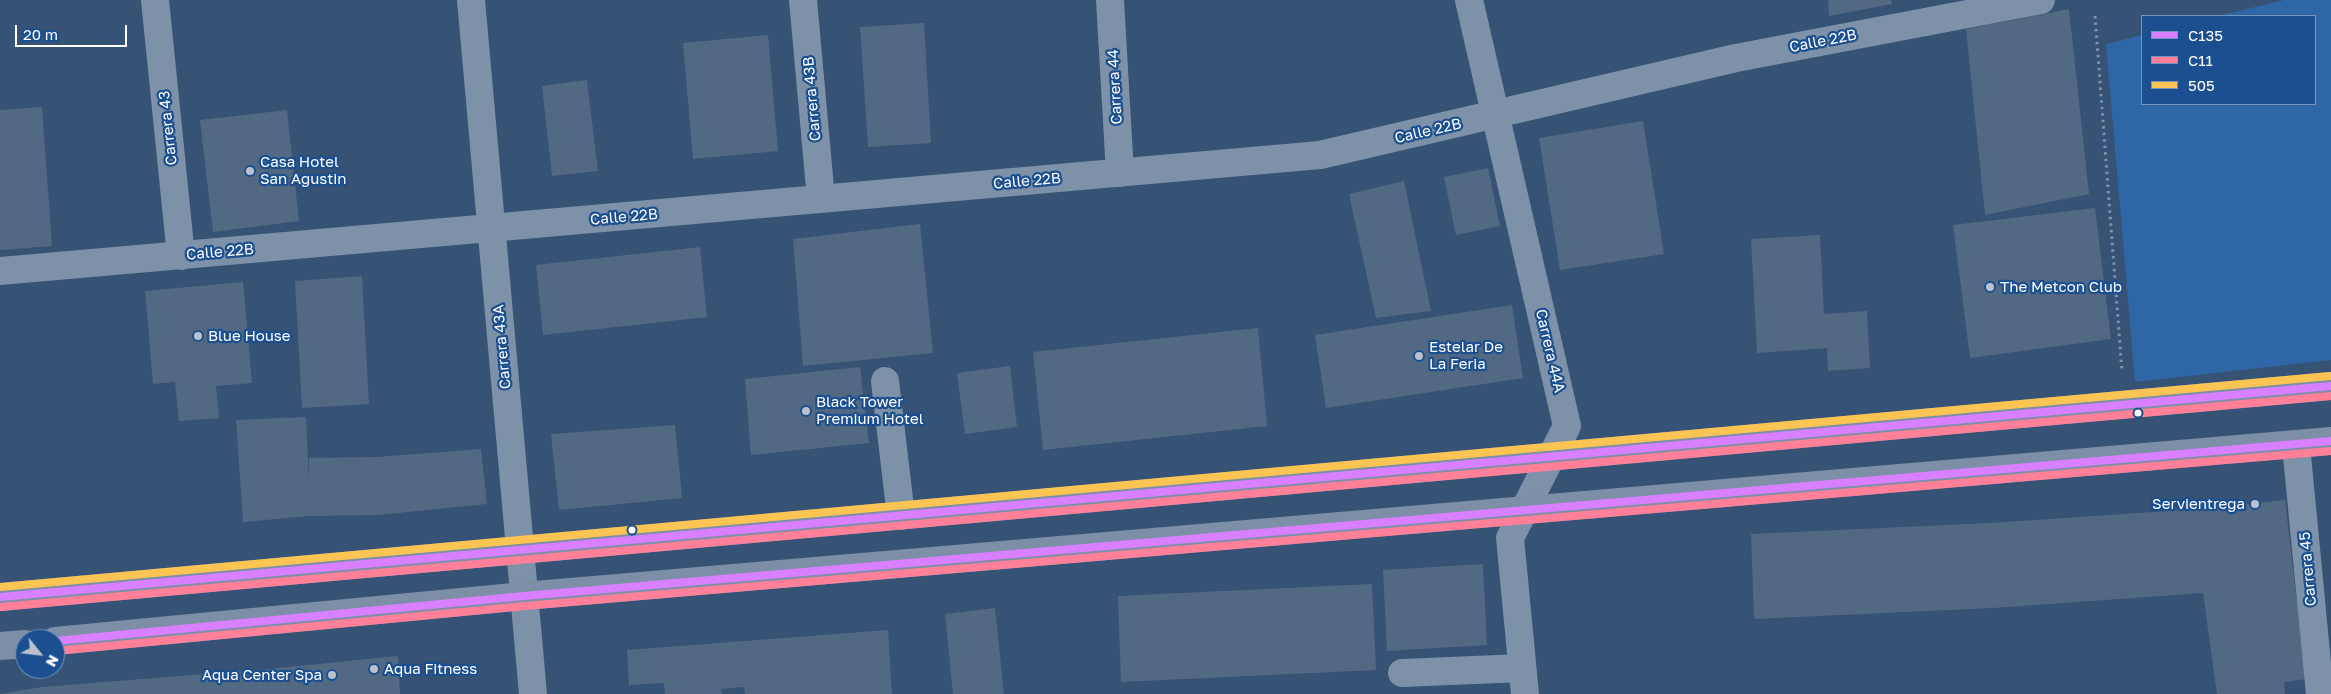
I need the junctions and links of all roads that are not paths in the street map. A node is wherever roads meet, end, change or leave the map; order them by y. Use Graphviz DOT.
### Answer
graph roads {
  1 [pos="155,0"];
  2 [pos="471,0"];
  3 [pos="803,0"];
  4 [pos="1110,0"];
  5 [pos="1469,0"];
  6 [pos="2041,0"];
  7 [pos="1496,116"];
  8 [pos="1120,173"];
  9 [pos="821,199"];
  10 [pos="491,228"];
  11 [pos="181,256"];
  12 [pos="0,272"];
  13 [pos="885,381"];
  14 [pos="2331,386"];
  15 [pos="2331,441"];
  16 [pos="2296,445"];
  17 [pos="1552,456"];
  18 [pos="1524,510"];
  19 [pos="901,516"];
  20 [pos="520,551"];
  21 [pos="524,596"];
  22 [pos="0,597"];
  23 [pos="65,640"];
  24 [pos="15,645"];
  25 [pos="0,646"];
  26 [pos="1402,674"];
  27 [pos="1523,681"];
  28 [pos="533,694"];
  29 [pos="2320,694"];
  1 -- 11 [label="street, Carrera 43"];
  2 -- 10 [label="street, Carrera 43A"];
  3 -- 9 [label="street, Carrera 43B"];
  4 -- 8 [label="street, Carrera 44"];
  5 -- 7 [label="street, Carrera 44A"];
  6 -- 7 [label="street, Calle 22B"];
  7 -- 8 [label="street, Calle 22B"];
  7 -- 17 [label="street, Carrera 44A"];
  8 -- 9 [label="street, Calle 22B"];
  9 -- 10 [label="street, Calle 22B"];
  10 -- 11 [label="street, Calle 22B"];
  10 -- 20 [label="street, Carrera 43A"];
  11 -- 12 [label="street, Calle 22B"];
  13 -- 19 [label="street"];
  14 -- 17 [label="main road"];
  15 -- 16 [label="main road"];
  16 -- 18 [label="main road"];
  16 -- 29 [label="street, Carrera 45"];
  17 -- 18 [label="street, Carrera 44A"];
  17 -- 19 [label="main road"];
  18 -- 21 [label="main road"];
  18 -- 27 [label="street, Carrera 44A"];
  19 -- 20 [label="main road"];
  20 -- 21 [label="street, Carrera 43A"];
  20 -- 22 [label="main road"];
  21 -- 23 [label="main road"];
  21 -- 28 [label="street, Carrera 43A"];
  24 -- 25 [label="main road"];
  26 -- 27 [label="street"];
}
